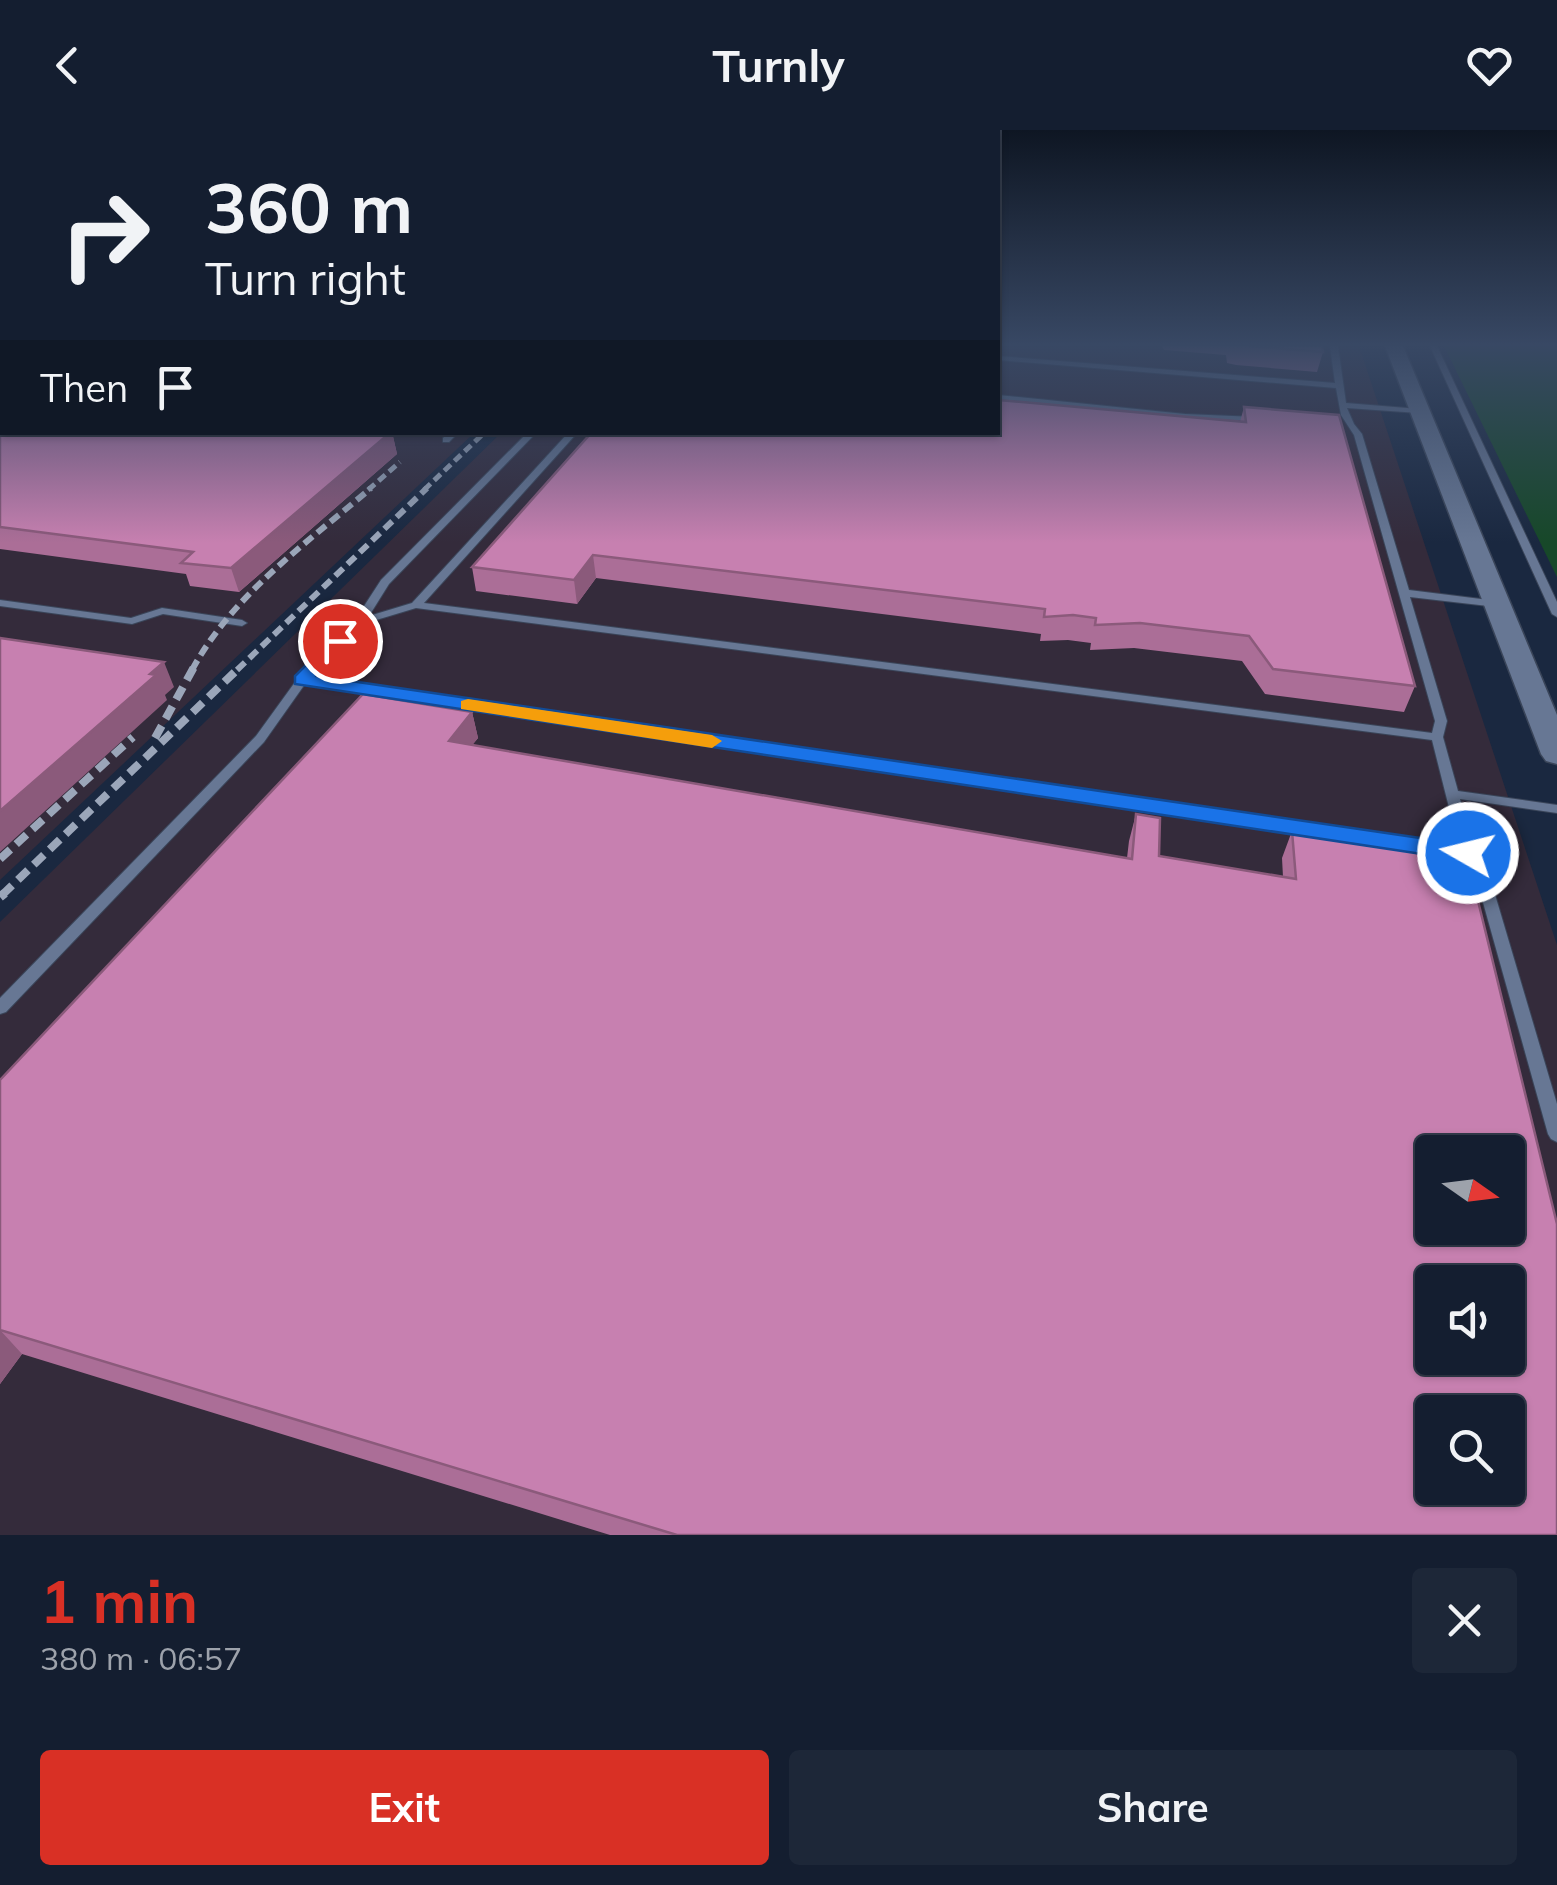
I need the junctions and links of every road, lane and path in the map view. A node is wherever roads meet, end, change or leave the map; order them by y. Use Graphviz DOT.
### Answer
graph roads {
  1 [pos="1419,411"];
  2 [pos="1139,412"];
  3 [pos="1345,412"];
  4 [pos="1463,412"];
  5 [pos="1259,419"];
  6 [pos="1330,423"];
  7 [pos="1347,424"];
  8 [pos="452,435"];
  9 [pos="529,435"];
  10 [pos="571,435"];
  11 [pos="446,440"];
  12 [pos="1403,594"];
  13 [pos="0,602"];
  14 [pos="416,604"];
  15 [pos="1497,604"];
  16 [pos="1557,614"];
  17 [pos="359,622"];
  18 [pos="242,623"];
  19 [pos="302,680"];
  20 [pos="1437,737"];
  21 [pos="1557,754"];
  22 [pos="1453,794"];
  23 [pos="1557,808"];
  24 [pos="1468,853"];
  25 [pos="0,1008"];
  26 [pos="1557,1134"];
  1 -- 15 [label="street"];
  2 -- 5 [label="lane"];
  3 -- 7 [label="lane"];
  4 -- 16 [label="lane"];
  6 -- 7 [label="lane"];
  7 -- 12 [label="lane"];
  8 -- 11 [label="lane"];
  9 -- 17 [label="lane"];
  10 -- 14 [label="lane"];
  12 -- 15 [label="lane"];
  12 -- 20 [label="lane"];
  13 -- 18 [label="lane"];
  14 -- 17 [label="lane"];
  14 -- 20 [label="lane"];
  15 -- 21 [label="street"];
  17 -- 19 [label="lane"];
  19 -- 24 [label="lane"];
  19 -- 25 [label="lane"];
  20 -- 22 [label="lane"];
  22 -- 23 [label="lane"];
  22 -- 24 [label="lane"];
  24 -- 26 [label="lane"];
}
